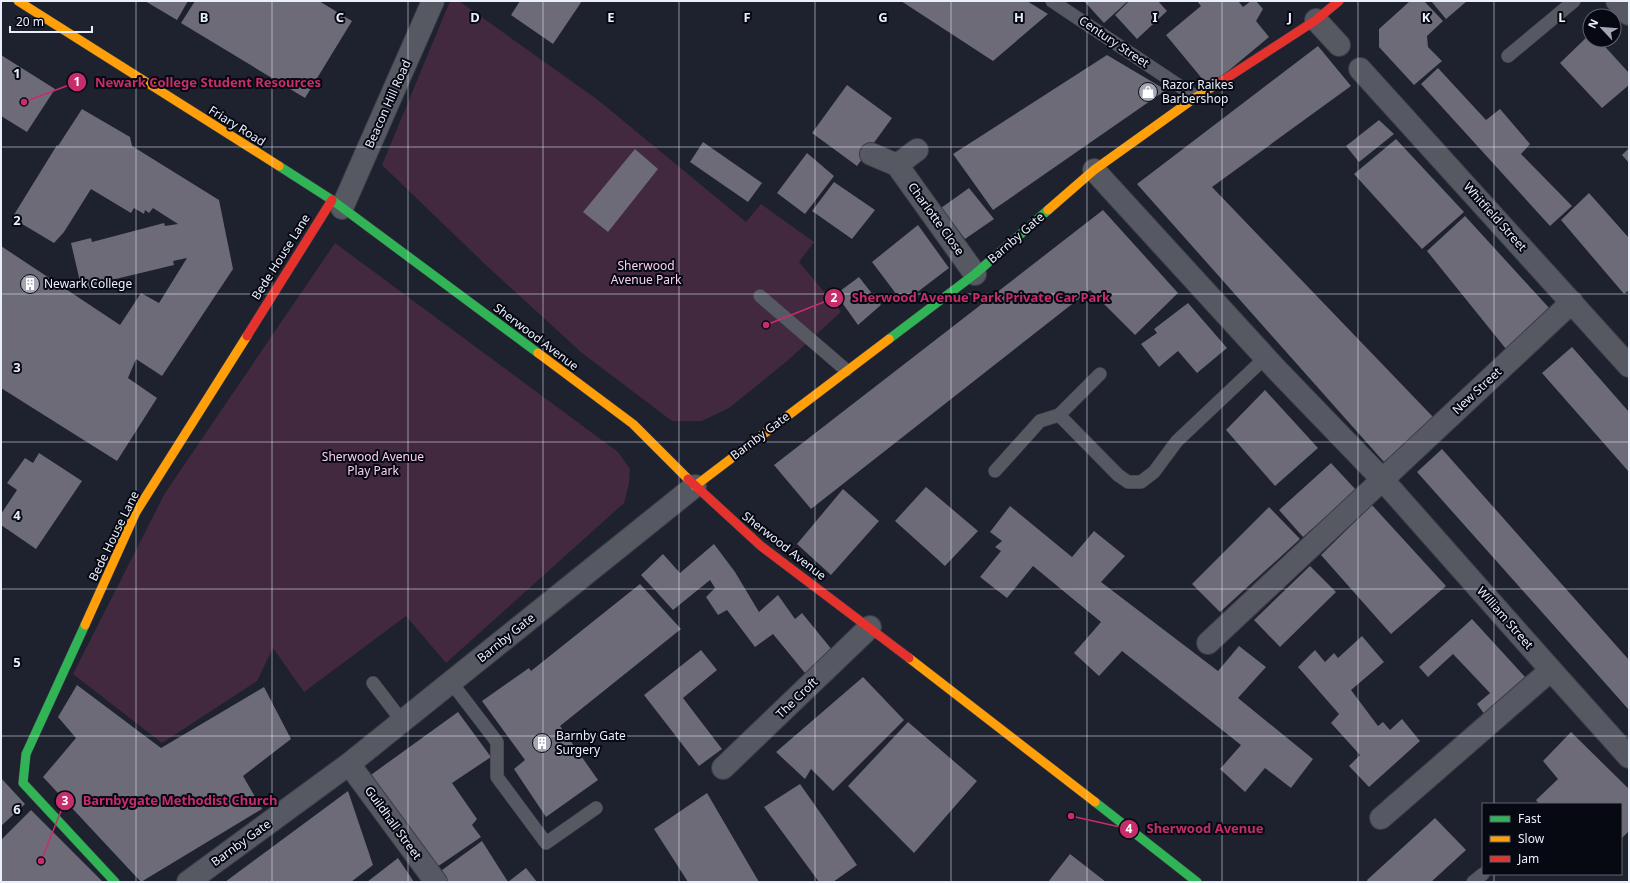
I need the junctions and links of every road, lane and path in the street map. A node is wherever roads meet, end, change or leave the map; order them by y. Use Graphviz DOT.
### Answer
graph roads {
  1 [pos="18,1"];
  2 [pos="434,1"];
  3 [pos="1052,1"];
  4 [pos="1339,1"];
  5 [pos="1574,1"];
  6 [pos="1617,1"];
  7 [pos="1629,14"];
  8 [pos="1316,20"];
  9 [pos="1339,45"];
  10 [pos="1508,56"];
  11 [pos="1360,68"];
  12 [pos="1196,97"];
  13 [pos="917,150"];
  14 [pos="871,154"];
  15 [pos="897,165"];
  16 [pos="1094,170"];
  17 [pos="337,204"];
  18 [pos="975,274"];
  19 [pos="760,296"];
  20 [pos="1572,302"];
  21 [pos="1271,363"];
  22 [pos="1629,366"];
  23 [pos="846,370"];
  24 [pos="1100,374"];
  25 [pos="1059,415"];
  26 [pos="995,471"];
  27 [pos="1382,479"];
  28 [pos="695,486"];
  29 [pos="870,627"];
  30 [pos="1208,643"];
  31 [pos="1551,670"];
  32 [pos="451,682"];
  33 [pos="373,683"];
  34 [pos="402,721"];
  35 [pos="1629,757"];
  36 [pos="349,764"];
  37 [pos="723,768"];
  38 [pos="596,808"];
  39 [pos="1381,818"];
  40 [pos="1482,875"];
  41 [pos="115,882"];
  42 [pos="188,882"];
  43 [pos="436,882"];
  44 [pos="1198,882"];
  45 [pos="1473,882"];
  1 -- 17 [label="street, Friary Road"];
  2 -- 17 [label="street, Beacon Hill Road"];
  3 -- 12 [label="lane, Century Street"];
  4 -- 8 [label="street, Barnby Gate"];
  5 -- 10 [label="lane"];
  6 -- 7 [label="street"];
  8 -- 9 [label="street"];
  8 -- 12 [label="street, Barnby Gate"];
  11 -- 20 [label="street, Whitfield Street"];
  12 -- 16 [label="street, Barnby Gate"];
  13 -- 15 [label="street"];
  14 -- 15 [label="street"];
  15 -- 18 [label="street, Charlotte Close"];
  16 -- 18 [label="street, Barnby Gate"];
  16 -- 21 [label="street, William Street"];
  17 -- 28 [label="street, Sherwood Avenue"];
  17 -- 41 [label="street, Bede House Lane"];
  18 -- 23 [label="street, Barnby Gate"];
  19 -- 23 [label="lane"];
  20 -- 22 [label="street, Whitfield Street"];
  20 -- 27 [label="street, New Street"];
  21 -- 25 [label="lane"];
  21 -- 27 [label="street, William Street"];
  23 -- 28 [label="street, Barnby Gate"];
  24 -- 25 [label="lane"];
  25 -- 26 [label="lane"];
  27 -- 30 [label="street"];
  27 -- 31 [label="street, William Street"];
  28 -- 29 [label="street, Sherwood Avenue"];
  28 -- 32 [label="street, Barnby Gate"];
  29 -- 37 [label="street, The Croft"];
  29 -- 44 [label="street, Sherwood Avenue"];
  31 -- 35 [label="street, William Street"];
  31 -- 39 [label="street"];
  32 -- 34 [label="street, Barnby Gate"];
  32 -- 38 [label="lane"];
  33 -- 34 [label="lane"];
  34 -- 36 [label="street, Barnby Gate"];
  36 -- 42 [label="street, Barnby Gate"];
  36 -- 43 [label="street, Guildhall Street"];
  40 -- 45 [label="lane"];
}
